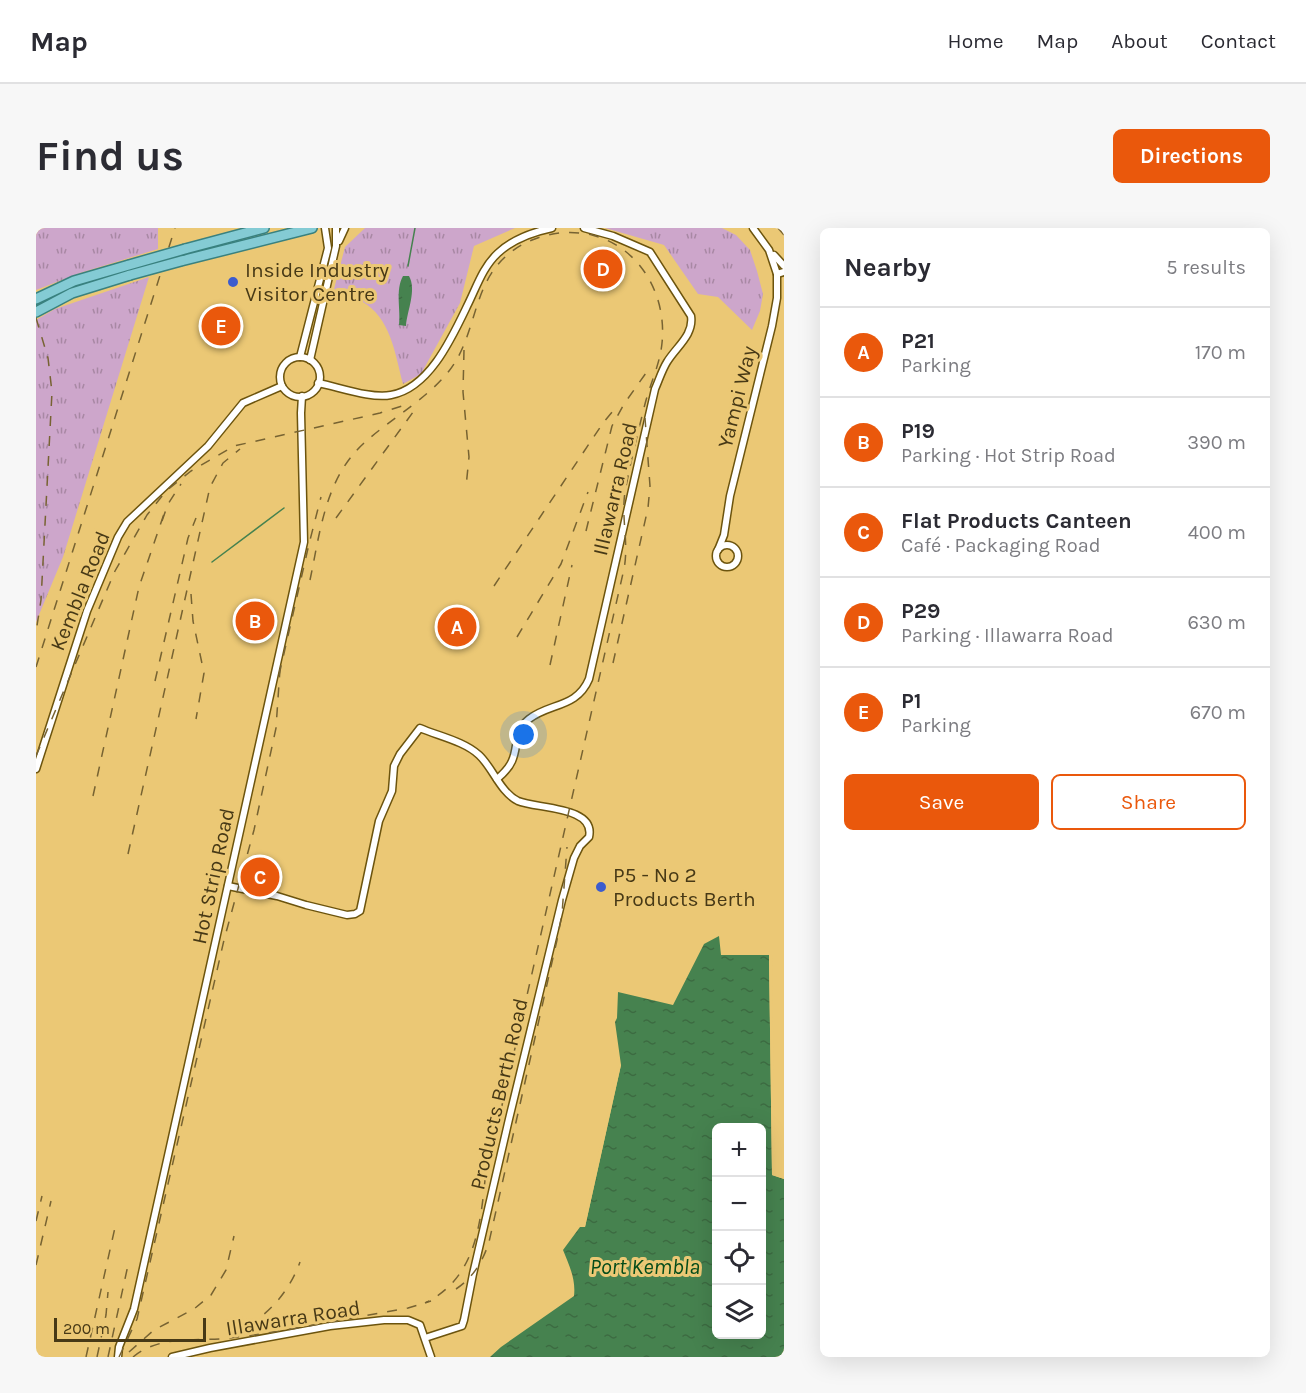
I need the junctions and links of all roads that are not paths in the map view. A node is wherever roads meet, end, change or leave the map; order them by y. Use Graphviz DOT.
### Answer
graph roads {
  1 [pos="264,228"];
  2 [pos="312,228"];
  3 [pos="325,228"];
  4 [pos="336,228"];
  5 [pos="345,228"];
  6 [pos="552,228"];
  7 [pos="584,228"];
  8 [pos="753,229"];
  9 [pos="766,245"];
  10 [pos="336,246"];
  11 [pos="784,266"];
  12 [pos="780,273"];
  13 [pos="784,285"];
  14 [pos="38,297"];
  15 [pos="315,300"];
  16 [pos="324,300"];
  17 [pos="776,304"];
  18 [pos="36,312"];
  19 [pos="300,357"];
  20 [pos="310,360"];
  21 [pos="318,383"];
  22 [pos="282,386"];
  23 [pos="302,396"];
  24 [pos="725,527"];
  25 [pos="736,549"];
  26 [pos="718,550"];
  27 [pos="36,769"];
  28 [pos="497,779"];
  29 [pos="228,886"];
  30 [pos="425,1338"];
  31 [pos="118,1357"];
  32 [pos="172,1357"];
  33 [pos="431,1357"];
  1 -- 14 [label="main road, bridge"];
  2 -- 18 [label="main road, bridge"];
  3 -- 15 [label="street"];
  4 -- 10 [label="street"];
  5 -- 10 [label="street"];
  6 -- 21 [label="street"];
  7 -- 28 [label="street, Illawarra Road"];
  8 -- 9 [label="street"];
  9 -- 11 [label="street"];
  9 -- 12 [label="street"];
  10 -- 16 [label="street"];
  12 -- 17 [label="street, Yampi Way"];
  13 -- 17 [label="street"];
  15 -- 16 [label="street"];
  15 -- 19 [label="street"];
  16 -- 20 [label="street"];
  17 -- 24 [label="street, Yampi Way"];
  19 -- 20 [label="street"];
  19 -- 22 [label="street"];
  20 -- 21 [label="street"];
  21 -- 23 [label="street"];
  22 -- 23 [label="street"];
  22 -- 27 [label="street, Kembla Road"];
  23 -- 29 [label="street, Hot Strip Road"];
  24 -- 25 [label="street"];
  24 -- 26 [label="street, Yampi Way"];
  25 -- 26 [label="street"];
  25 -- 26 [label="street"];
  28 -- 29 [label="street"];
  28 -- 30 [label="street, Products Berth Road"];
  29 -- 31 [label="street, Hot Strip Road"];
  30 -- 32 [label="street, Illawarra Road"];
  30 -- 33 [label="street"];
}
